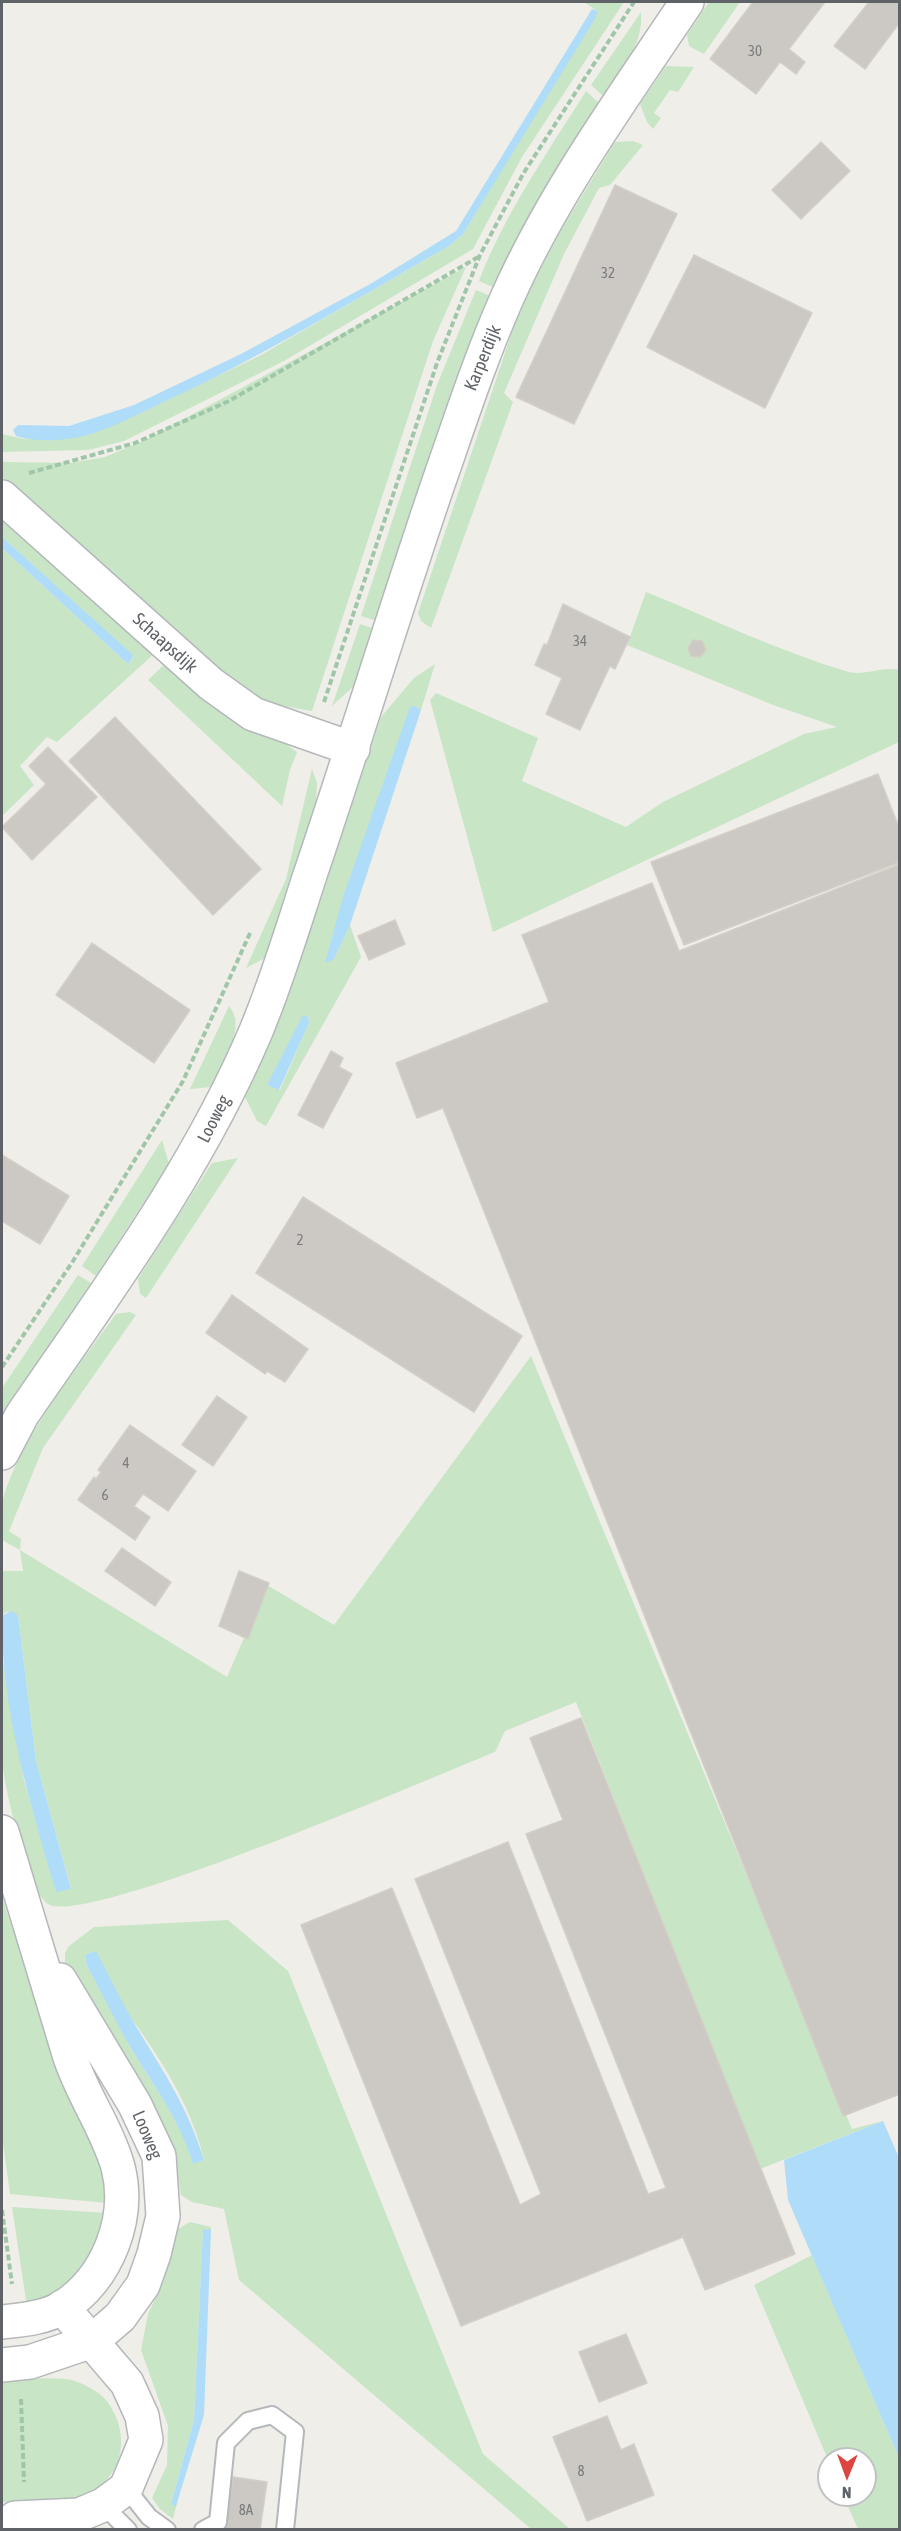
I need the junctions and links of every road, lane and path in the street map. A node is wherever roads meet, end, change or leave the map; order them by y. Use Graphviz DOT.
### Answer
graph roads {
  1 [pos="677,6"];
  2 [pos="480,255"];
  3 [pos="11,486"];
  4 [pos="353,749"];
  5 [pos="254,924"];
  6 [pos="2,1367"];
  7 [pos="2,1453"];
  8 [pos="2,1832"];
  9 [pos="33,1933"];
  10 [pos="62,2307"];
  11 [pos="2,2322"];
  12 [pos="92,2341"];
  13 [pos="2,2365"];
  14 [pos="114,2496"];
  15 [pos="15,2524"];
  16 [pos="129,2529"];
  17 [pos="166,2529"];
  18 [pos="203,2529"];
  19 [pos="285,2529"];
  1 -- 4 [label="street, Karperdijk"];
  2 -- 3 [label="path"];
  3 -- 4 [label="street, Schaapsdijk"];
  4 -- 7 [label="street, Looweg"];
  5 -- 6 [label="path"];
  8 -- 9 [label="street, Looweg"];
  9 -- 10 [label="street, Looweg"];
  9 -- 12 [label="street, Looweg"];
  10 -- 11 [label="street, Looweg"];
  10 -- 12 [label="street"];
  12 -- 13 [label="street, Looweg"];
  12 -- 14 [label="street"];
  14 -- 15 [label="street"];
  14 -- 16 [label="lane"];
  14 -- 17 [label="lane"];
  18 -- 19 [label="lane"];
}
